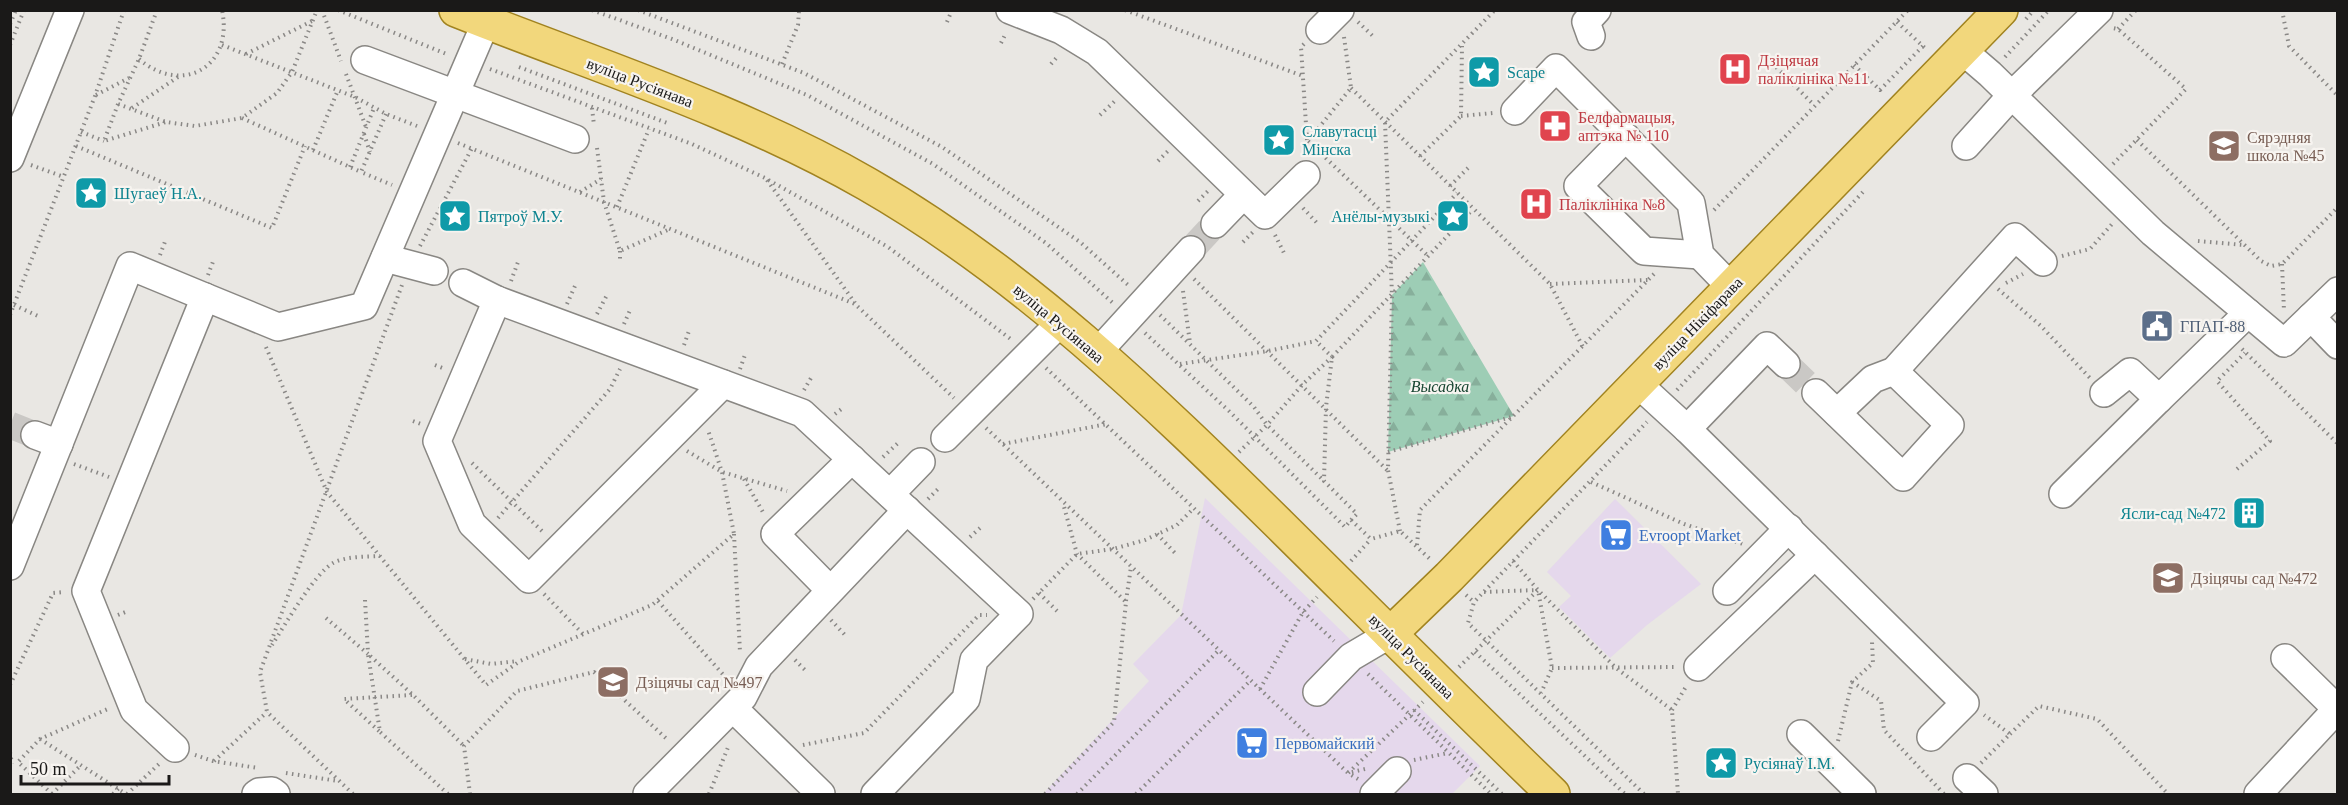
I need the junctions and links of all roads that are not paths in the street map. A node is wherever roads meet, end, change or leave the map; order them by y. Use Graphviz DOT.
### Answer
graph roads {
  1 [pos="70,10"];
  2 [pos="1010,10"];
  3 [pos="1343,12"];
  4 [pos="1994,13"];
  5 [pos="471,16"];
  6 [pos="2101,21"];
  7 [pos="1320,30"];
  8 [pos="1962,50"];
  9 [pos="366,60"];
  10 [pos="455,94"];
  11 [pos="2012,96"];
  12 [pos="1515,111"];
  13 [pos="1626,137"];
  14 [pos="589,138"];
  15 [pos="1966,146"];
  16 [pos="11,158"];
  17 [pos="1306,175"];
  18 [pos="1244,195"];
  19 [pos="1215,224"];
  20 [pos="1700,255"];
  21 [pos="1185,257"];
  22 [pos="2043,262"];
  23 [pos="463,283"];
  24 [pos="1731,287"];
  25 [pos="2337,291"];
  26 [pos="205,297"];
  27 [pos="497,300"];
  28 [pos="2248,313"];
  29 [pos="2311,318"];
  30 [pos="1061,322"];
  31 [pos="2337,345"];
  32 [pos="1096,354"];
  33 [pos="1786,364"];
  34 [pos="1894,371"];
  35 [pos="723,384"];
  36 [pos="1638,384"];
  37 [pos="1816,393"];
  38 [pos="2104,393"];
  39 [pos="2159,399"];
  40 [pos="1837,413"];
  41 [pos="1687,429"];
  42 [pos="945,438"];
  43 [pos="852,459"];
  44 [pos="921,462"];
  45 [pos="2063,494"];
  46 [pos="899,502"];
  47 [pos="1789,528"];
  48 [pos="1815,555"];
  49 [pos="10,566"];
  50 [pos="830,590"];
  51 [pos="1727,591"];
  52 [pos="1390,634"];
  53 [pos="2285,658"];
  54 [pos="1698,667"];
  55 [pos="1317,692"];
  56 [pos="738,703"];
  57 [pos="1801,734"];
  58 [pos="1930,737"];
  59 [pos="175,748"];
  60 [pos="1397,771"];
  61 [pos="256,795"];
  62 [pos="276,795"];
  63 [pos="647,795"];
  64 [pos="821,795"];
  65 [pos="875,795"];
  66 [pos="1374,795"];
  67 [pos="1552,795"];
  68 [pos="1862,795"];
  69 [pos="2258,795"];
  1 -- 16 [label="street"];
  2 -- 18 [label="street"];
  3 -- 7 [label="street"];
  4 -- 8 [label="main road, вуліца Нікіфарава"];
  5 -- 10 [label="street"];
  5 -- 30 [label="main road, вуліца Русіянава"];
  6 -- 11 [label="street"];
  8 -- 11 [label="street"];
  8 -- 24 [label="main road, вуліца Нікіфарава"];
  9 -- 10 [label="street"];
  10 -- 14 [label="street"];
  10 -- 26 [label="street"];
  11 -- 15 [label="street"];
  11 -- 28 [label="street"];
  12 -- 13 [label="street"];
  13 -- 20 [label="street"];
  13 -- 20 [label="street"];
  17 -- 18 [label="street"];
  18 -- 19 [label="street"];
  20 -- 24 [label="street"];
  21 -- 32 [label="street"];
  22 -- 34 [label="street"];
  23 -- 27 [label="street"];
  24 -- 36 [label="main road, вуліца Нікіфарава"];
  25 -- 29 [label="street"];
  26 -- 49 [label="street"];
  26 -- 59 [label="street"];
  27 -- 35 [label="street"];
  27 -- 35 [label="street"];
  28 -- 29 [label="street"];
  28 -- 39 [label="street"];
  29 -- 31 [label="street"];
  30 -- 32 [label="main road, вуліца Русіянава"];
  30 -- 42 [label="street"];
  32 -- 52 [label="main road, вуліца Русіянава"];
  33 -- 41 [label="street"];
  34 -- 40 [label="street"];
  34 -- 40 [label="street"];
  35 -- 43 [label="street"];
  36 -- 41 [label="street"];
  36 -- 52 [label="main road, вуліца Нікіфарава"];
  37 -- 40 [label="street"];
  38 -- 39 [label="street"];
  39 -- 45 [label="street"];
  41 -- 47 [label="street"];
  43 -- 46 [label="street"];
  43 -- 50 [label="street"];
  44 -- 46 [label="street"];
  46 -- 50 [label="street"];
  46 -- 65 [label="street"];
  47 -- 48 [label="street"];
  47 -- 51 [label="street"];
  48 -- 54 [label="street"];
  48 -- 58 [label="street"];
  50 -- 56 [label="street"];
  52 -- 55 [label="street"];
  52 -- 67 [label="main road, вуліца Русіянава"];
  53 -- 69 [label="street"];
  56 -- 63 [label="street"];
  56 -- 64 [label="street"];
  57 -- 68 [label="street"];
  60 -- 66 [label="street"];
  61 -- 62 [label="street"];
}
